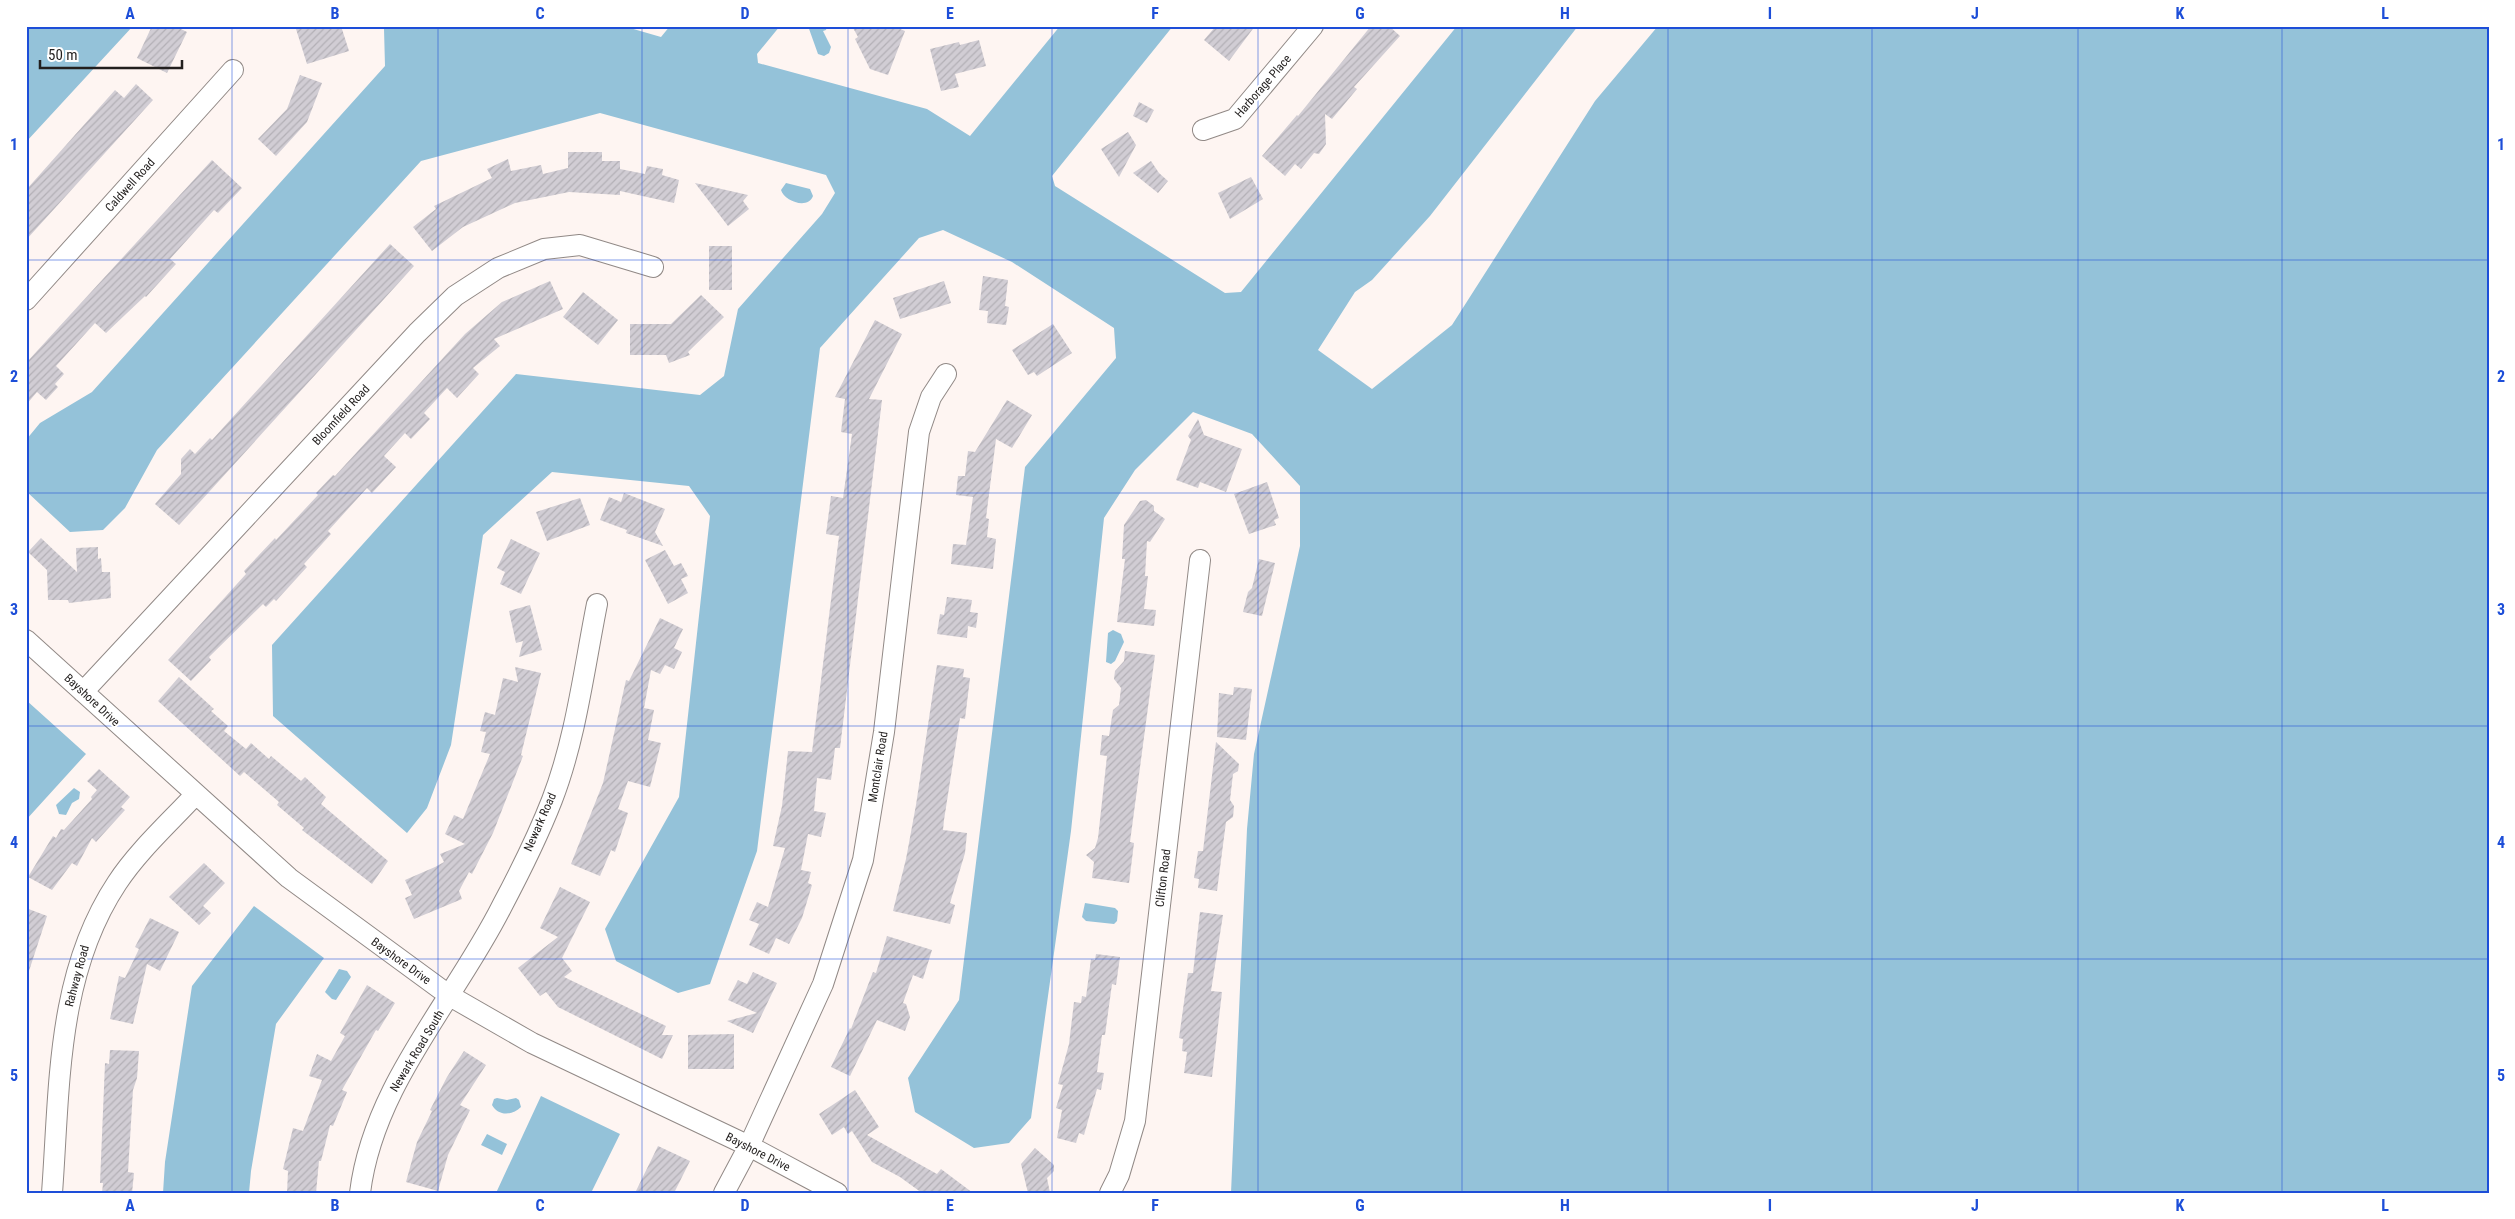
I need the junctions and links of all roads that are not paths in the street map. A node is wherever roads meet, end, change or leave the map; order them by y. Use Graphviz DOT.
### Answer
graph roads {
  1 [pos="1313,26"];
  2 [pos="233,70"];
  3 [pos="1203,130"];
  4 [pos="653,267"];
  5 [pos="26,300"];
  6 [pos="946,374"];
  7 [pos="1200,560"];
  8 [pos="597,604"];
  9 [pos="26,640"];
  10 [pos="82,692"];
  11 [pos="194,794"];
  12 [pos="450,996"];
  13 [pos="749,1146"];
  14 [pos="52,1193"];
  15 [pos="360,1193"];
  16 [pos="724,1193"];
  17 [pos="836,1193"];
  18 [pos="1110,1193"];
  1 -- 3 [label="street, Harborage Place"];
  2 -- 5 [label="street, Caldwell Road"];
  4 -- 10 [label="street, Bloomfield Road"];
  6 -- 13 [label="street, Montclair Road"];
  7 -- 18 [label="street, Clifton Road"];
  8 -- 12 [label="street, Newark Road"];
  9 -- 10 [label="street, Bayshore Drive"];
  10 -- 11 [label="street, Bayshore Drive"];
  11 -- 12 [label="street, Bayshore Drive"];
  11 -- 14 [label="street, Rahway Road"];
  12 -- 13 [label="street, Bayshore Drive"];
  12 -- 15 [label="street, Newark Road South"];
  13 -- 16 [label="street, Montclair Road"];
  13 -- 17 [label="street, Bayshore Drive"];
}
